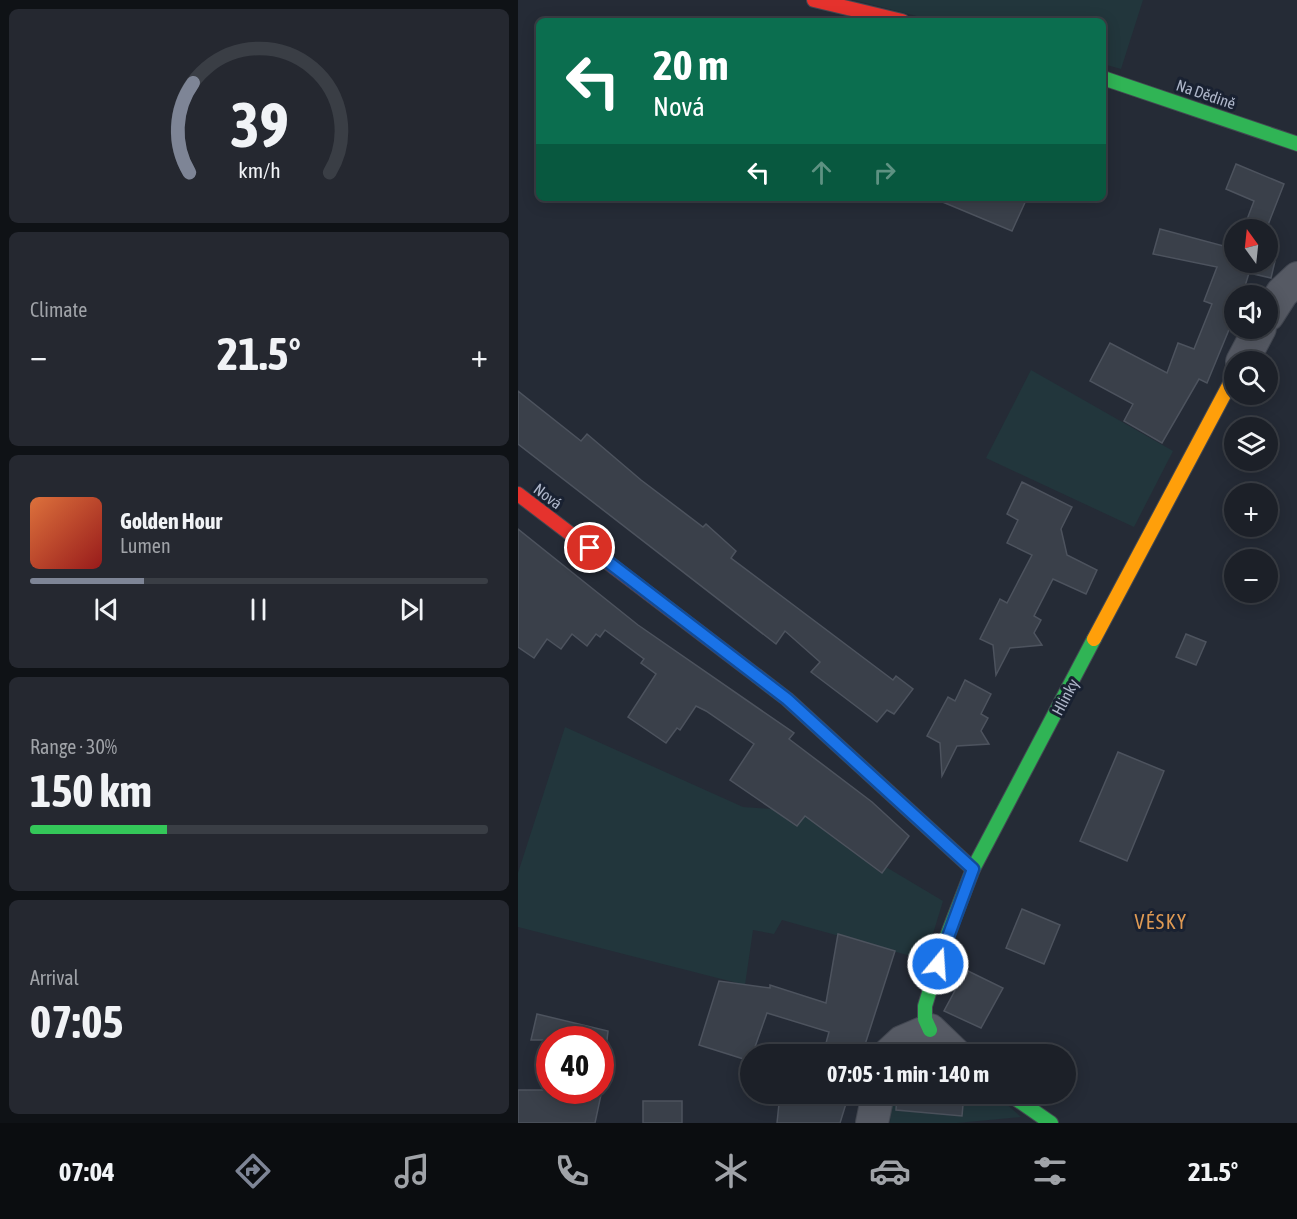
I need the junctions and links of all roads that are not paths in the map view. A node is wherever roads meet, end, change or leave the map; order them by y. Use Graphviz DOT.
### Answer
graph roads {
  1 [pos="814,0"];
  2 [pos="889,18"];
  3 [pos="1106,79"];
  4 [pos="1298,144"];
  5 [pos="1298,278"];
  6 [pos="1278,299"];
  7 [pos="1224,395"];
  8 [pos="518,494"];
  9 [pos="973,869"];
  10 [pos="930,1030"];
  11 [pos="900,1044"];
  12 [pos="945,1044"];
  13 [pos="876,1104"];
  14 [pos="1023,1104"];
  15 [pos="1048,1122"];
  16 [pos="872,1123"];
  1 -- 2 [label="street"];
  3 -- 4 [label="street, Na Dědině"];
  5 -- 6 [label="street"];
  7 -- 9 [label="street, Hlinky"];
  8 -- 9 [label="street, Nová"];
  9 -- 10 [label="street, Hlinky"];
  10 -- 11 [label="street"];
  10 -- 12 [label="street"];
  13 -- 16 [label="street"];
  14 -- 15 [label="street"];
}
